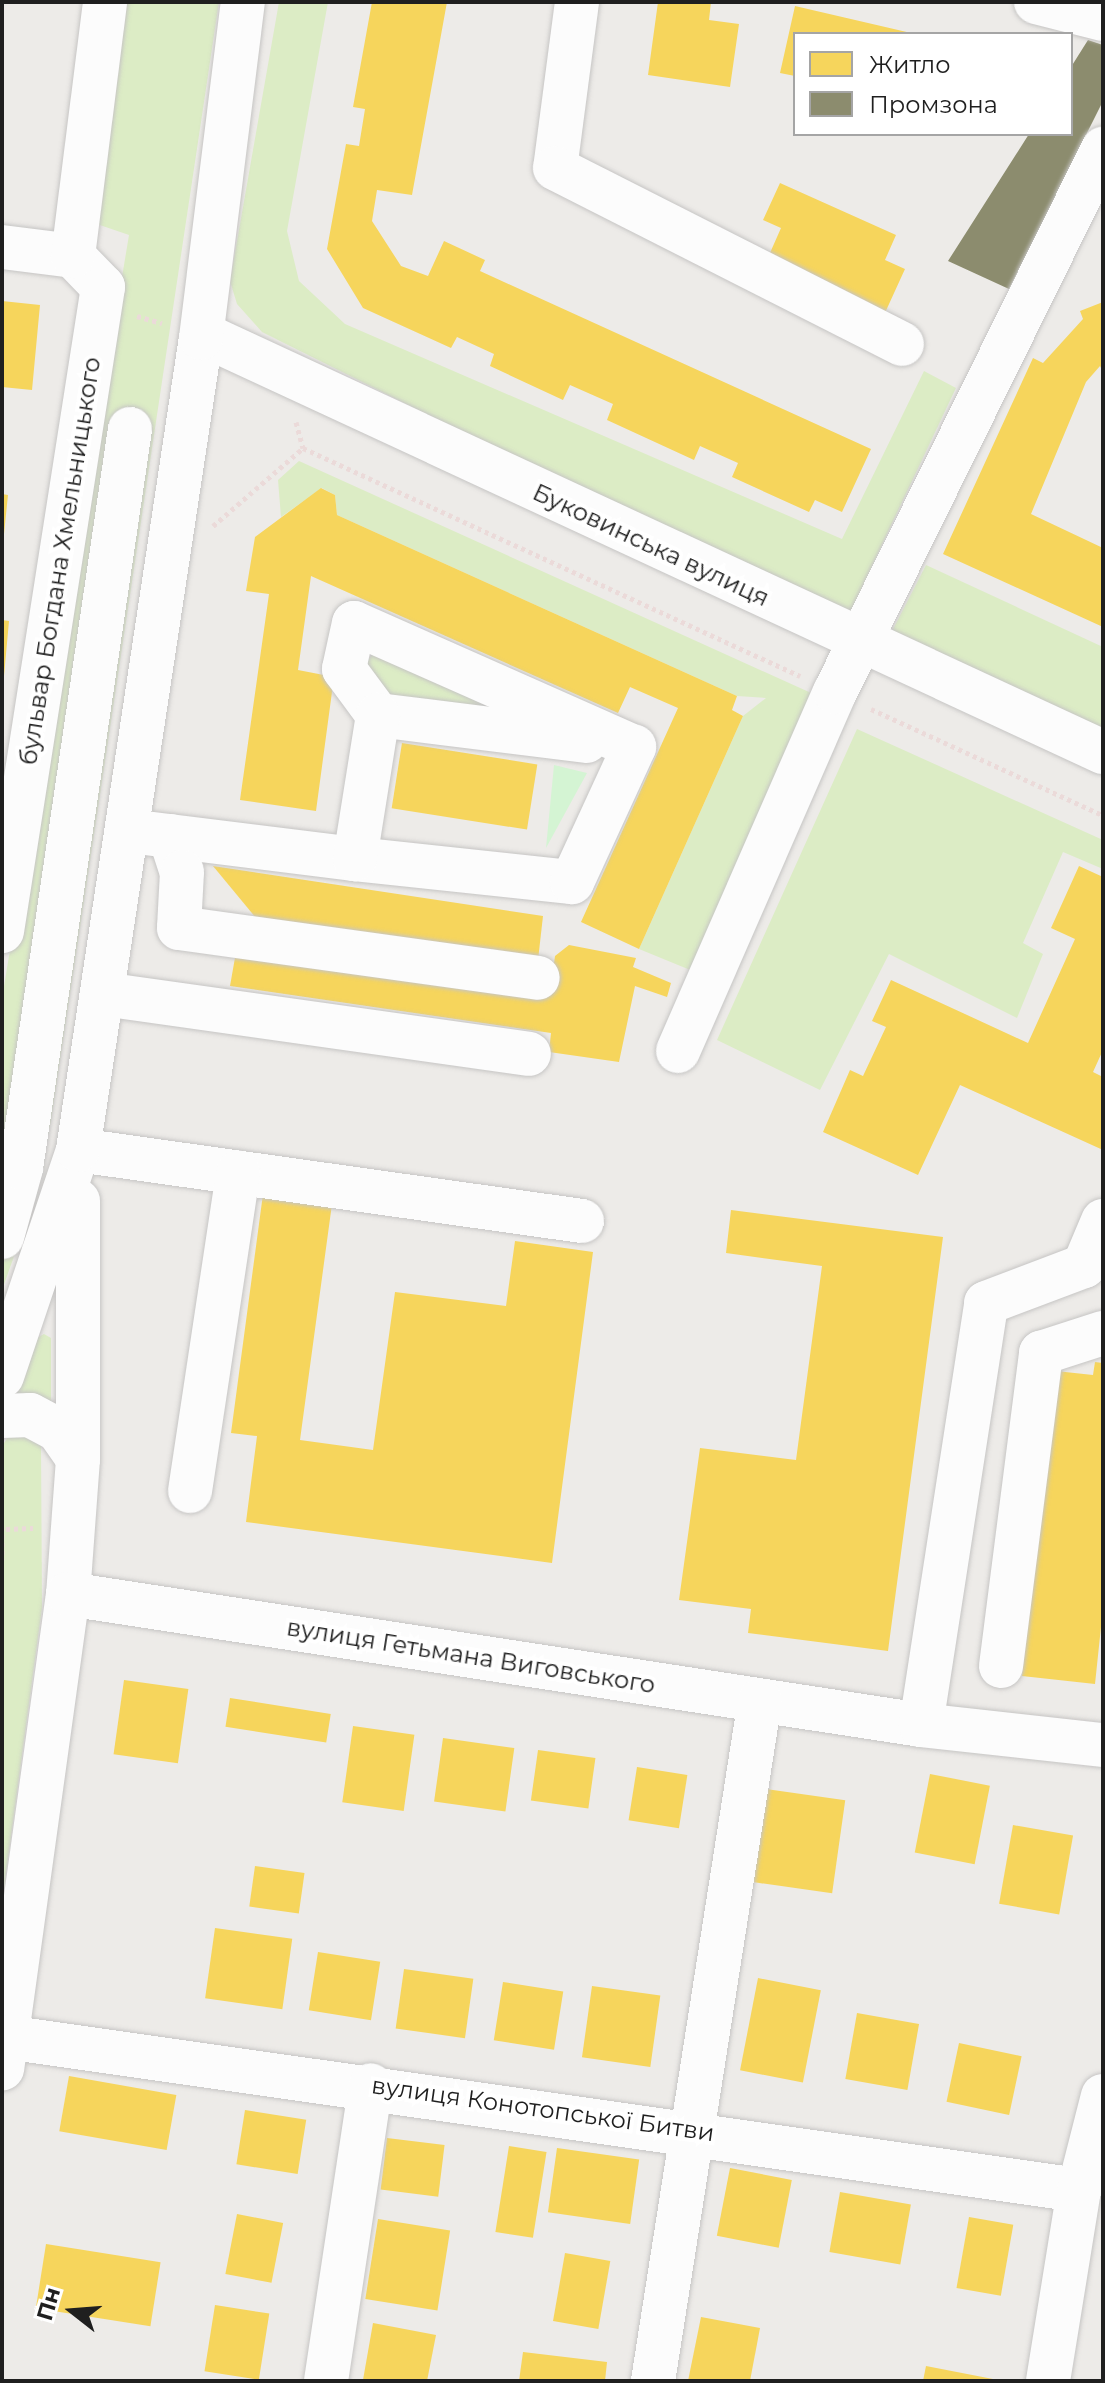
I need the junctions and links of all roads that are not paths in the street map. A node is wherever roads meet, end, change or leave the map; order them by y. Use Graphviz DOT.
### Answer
graph roads {
  1 [pos="105,2"];
  2 [pos="243,2"];
  3 [pos="577,2"];
  4 [pos="1036,2"];
  5 [pos="1103,19"];
  6 [pos="1103,149"];
  7 [pos="2,247"];
  8 [pos="73,256"];
  9 [pos="202,334"];
  10 [pos="902,344"];
  11 [pos="130,429"];
  12 [pos="859,642"];
  13 [pos="378,715"];
  14 [pos="634,747"];
  15 [pos="1103,752"];
  16 [pos="150,834"];
  17 [pos="355,859"];
  18 [pos="2,931"];
  19 [pos="538,978"];
  20 [pos="103,994"];
  21 [pos="678,1051"];
  22 [pos="529,1054"];
  23 [pos="19,1064"];
  24 [pos="90,1074"];
  25 [pos="78,1150"];
  26 [pos="238,1173"];
  27 [pos="582,1221"];
  28 [pos="1103,1221"];
  29 [pos="2,1237"];
  30 [pos="1103,1333"];
  31 [pos="2,1376"];
  32 [pos="2,1416"];
  33 [pos="78,1459"];
  34 [pos="190,1491"];
  35 [pos="68,1594"];
  36 [pos="1001,1666"];
  37 [pos="760,1700"];
  38 [pos="921,1725"];
  39 [pos="1103,1745"];
  40 [pos="4,2052"];
  41 [pos="371,2085"];
  42 [pos="1103,2096"];
  43 [pos="692,2130"];
  44 [pos="1079,2190"];
  45 [pos="326,2381"];
  46 [pos="653,2381"];
  47 [pos="1048,2381"];
  1 -- 8 [label="street"];
  2 -- 9 [label="street"];
  3 -- 10 [label="street"];
  4 -- 5 [label="street"];
  6 -- 12 [label="street"];
  7 -- 8 [label="street"];
  8 -- 18 [label="street, бульвар Богдана Хмельницького"];
  9 -- 12 [label="street, Буковинська вулиця"];
  9 -- 16 [label="street"];
  11 -- 23 [label="street"];
  12 -- 15 [label="street, Буковинська вулиця"];
  12 -- 21 [label="street"];
  13 -- 14 [label="street"];
  13 -- 14 [label="street"];
  13 -- 17 [label="street"];
  14 -- 17 [label="street"];
  16 -- 17 [label="street"];
  16 -- 19 [label="street"];
  16 -- 20 [label="street"];
  20 -- 22 [label="street"];
  20 -- 24 [label="street"];
  23 -- 24 [label="street"];
  23 -- 29 [label="street"];
  24 -- 25 [label="street"];
  25 -- 26 [label="street"];
  25 -- 31 [label="street"];
  25 -- 33 [label="street"];
  26 -- 27 [label="street"];
  26 -- 34 [label="street"];
  28 -- 38 [label="street"];
  30 -- 36 [label="street"];
  32 -- 33 [label="street"];
  33 -- 35 [label="street"];
  35 -- 37 [label="street, вулиця Гетьмана Виговського"];
  35 -- 40 [label="street"];
  37 -- 38 [label="street, вулиця Гетьмана Виговського"];
  37 -- 43 [label="street"];
  38 -- 39 [label="street, вулиця Гетьмана Виговського"];
  40 -- 41 [label="street, вулиця Конотопської Битви"];
  41 -- 43 [label="street, вулиця Конотопської Битви"];
  41 -- 45 [label="street"];
  42 -- 44 [label="street"];
  43 -- 44 [label="street, вулиця Конотопської Битви"];
  43 -- 46 [label="street"];
  44 -- 47 [label="street"];
}
